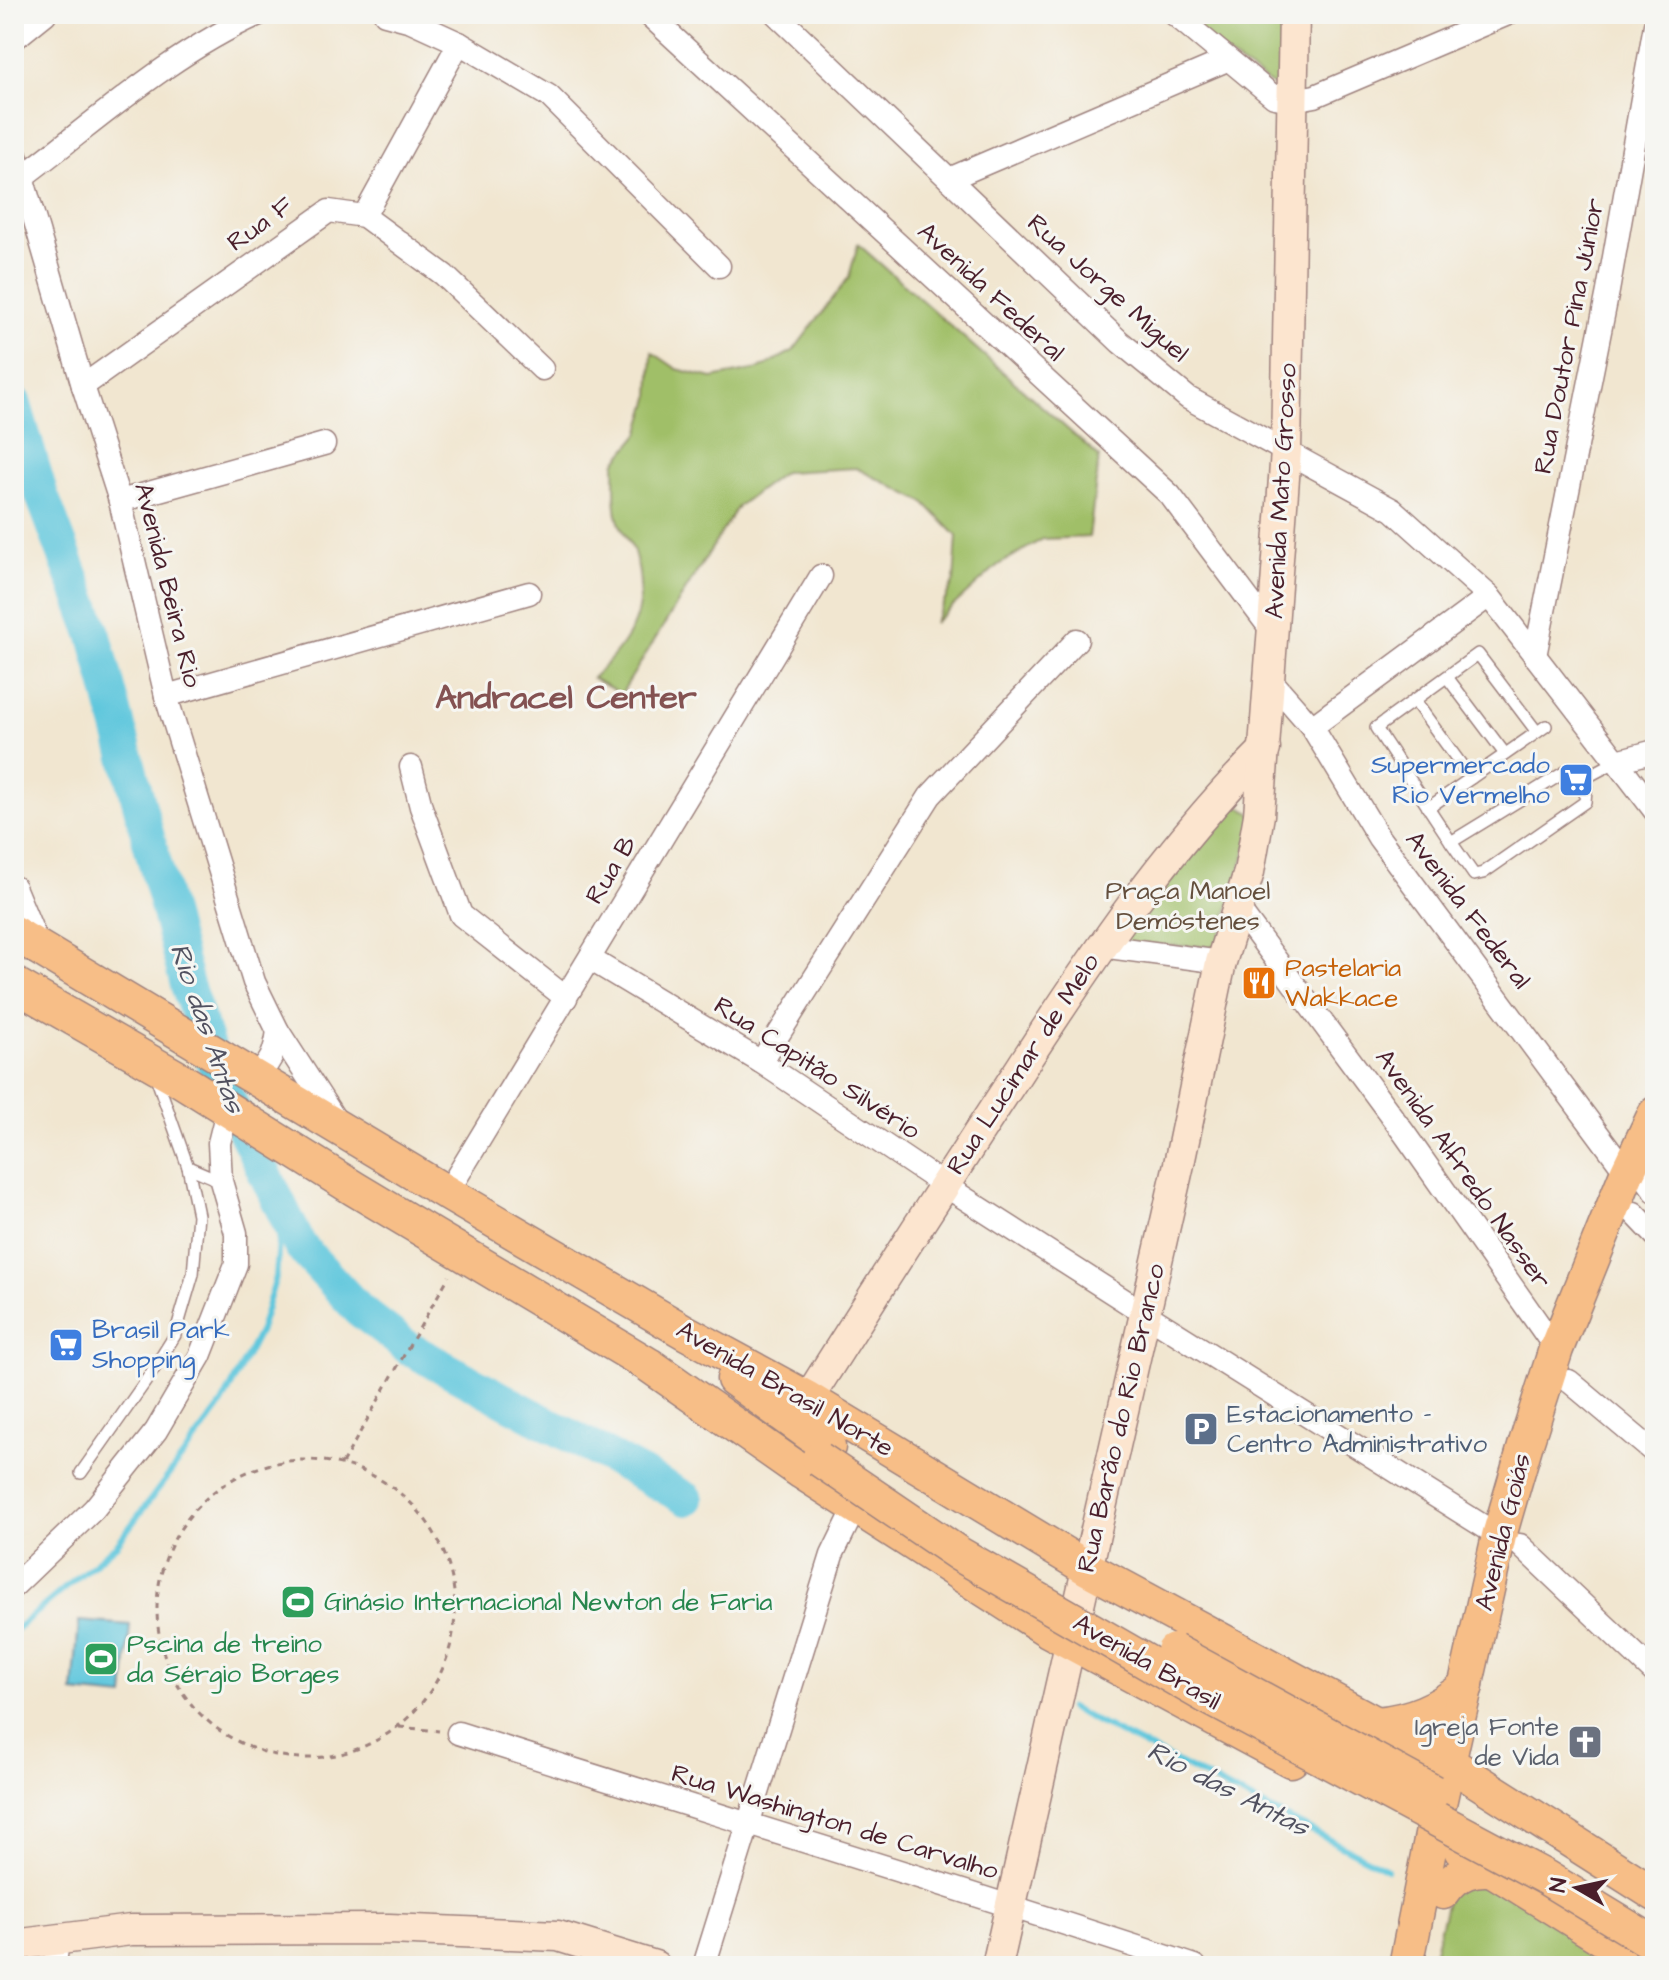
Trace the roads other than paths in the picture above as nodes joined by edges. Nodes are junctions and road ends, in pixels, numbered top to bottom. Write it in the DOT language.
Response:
graph roads {
  1 [pos="45,14"];
  2 [pos="259,14"];
  3 [pos="385,14"];
  4 [pos="648,14"];
  5 [pos="776,14"];
  6 [pos="1174,14"];
  7 [pos="1294,14"];
  8 [pos="1508,14"];
  9 [pos="1655,25"];
  10 [pos="14,39"];
  11 [pos="459,43"];
  12 [pos="1227,60"];
  13 [pos="1293,100"];
  14 [pos="14,149"];
  15 [pos="22,177"];
  16 [pos="949,179"];
  17 [pos="364,216"];
  18 [pos="719,266"];
  19 [pos="542,369"];
  20 [pos="83,386"];
  21 [pos="324,444"];
  22 [pos="1286,451"];
  23 [pos="120,501"];
  24 [pos="821,576"];
  25 [pos="529,593"];
  26 [pos="1489,596"];
  27 [pos="1273,632"];
  28 [pos="1077,640"];
  29 [pos="1535,656"];
  30 [pos="1447,677"];
  31 [pos="1269,678"];
  32 [pos="166,696"];
  33 [pos="1414,700"];
  34 [pos="1312,727"];
  35 [pos="1265,749"];
  36 [pos="1655,751"];
  37 [pos="1505,754"];
  38 [pos="1617,761"];
  39 [pos="411,767"];
  40 [pos="1587,777"];
  41 [pos="1471,778"];
  42 [pos="1428,808"];
  43 [pos="1655,811"];
  44 [pos="1451,842"];
  45 [pos="14,887"];
  46 [pos="1237,907"];
  47 [pos="27,940"];
  48 [pos="1101,946"];
  49 [pos="590,959"];
  50 [pos="1221,962"];
  51 [pos="14,984"];
  52 [pos="566,998"];
  53 [pos="278,1031"];
  54 [pos="761,1062"];
  55 [pos="163,1070"];
  56 [pos="246,1074"];
  57 [pos="227,1111"];
  58 [pos="1655,1114"];
  59 [pos="341,1128"];
  60 [pos="188,1167"];
  61 [pos="221,1181"];
  62 [pos="944,1185"];
  63 [pos="1645,1192"];
  64 [pos="447,1193"];
  65 [pos="1144,1313"];
  66 [pos="685,1332"];
  67 [pos="1556,1349"];
  68 [pos="649,1365"];
  69 [pos="1569,1381"];
  70 [pos="808,1399"];
  71 [pos="824,1453"];
  72 [pos="1655,1453"];
  73 [pos="81,1473"];
  74 [pos="856,1506"];
  75 [pos="1510,1540"];
  76 [pos="1087,1568"];
  77 [pos="14,1586"];
  78 [pos="1071,1644"];
  79 [pos="1655,1673"];
  80 [pos="1466,1686"];
  81 [pos="1376,1724"];
  82 [pos="458,1733"];
  83 [pos="1459,1768"];
  84 [pos="747,1825"];
  85 [pos="1442,1840"];
  86 [pos="1497,1870"];
  87 [pos="1443,1892"];
  88 [pos="1655,1894"];
  89 [pos="1010,1905"];
  90 [pos="1655,1921"];
  91 [pos="1655,1944"];
  92 [pos="14,1945"];
  93 [pos="57,1952"];
  94 [pos="655,1966"];
  95 [pos="704,1966"];
  96 [pos="997,1966"];
  97 [pos="1195,1966"];
  98 [pos="1406,1966"];
  99 [pos="1425,1966"];
  100 [pos="1647,1966"];
  1 -- 10 [label="street"];
  2 -- 15 [label="street"];
  3 -- 11 [label="street"];
  4 -- 27 [label="street, Avenida Federal"];
  5 -- 16 [label="street, Rua Jorge Miguel"];
  6 -- 12 [label="street"];
  7 -- 13 [label="main road, Avenida Mato Grosso"];
  8 -- 13 [label="street"];
  9 -- 29 [label="street, Rua Doutor Pina Júnior"];
  11 -- 17 [label="street"];
  11 -- 18 [label="street"];
  12 -- 13 [label="street"];
  12 -- 16 [label="street"];
  13 -- 22 [label="main road, Avenida Mato Grosso"];
  14 -- 15 [label="street, Avenida Beira Rio"];
  15 -- 20 [label="street, Avenida Beira Rio"];
  16 -- 22 [label="street, Rua Jorge Miguel"];
  17 -- 19 [label="street"];
  17 -- 20 [label="street, Rua F"];
  20 -- 23 [label="street, Avenida Beira Rio"];
  21 -- 23 [label="street"];
  22 -- 26 [label="street, Rua Jorge Miguel"];
  22 -- 27 [label="main road, Avenida Mato Grosso"];
  23 -- 32 [label="street, Avenida Beira Rio"];
  24 -- 49 [label="street, Rua B"];
  25 -- 32 [label="street"];
  26 -- 29 [label="street, Rua Jorge Miguel"];
  26 -- 34 [label="street"];
  27 -- 31 [label="main road, Avenida Mato Grosso"];
  28 -- 54 [label="street"];
  29 -- 38 [label="street, Rua Jorge Miguel"];
  30 -- 33 [label="lane"];
  30 -- 37 [label="lane"];
  30 -- 37 [label="lane"];
  31 -- 34 [label="street, Avenida Federal"];
  31 -- 35 [label="main road, Avenida Mato Grosso"];
  32 -- 53 [label="street, Avenida Beira Rio"];
  33 -- 41 [label="lane"];
  33 -- 42 [label="lane"];
  34 -- 63 [label="street, Avenida Federal"];
  35 -- 46 [label="main road, Avenida Mato Grosso"];
  35 -- 48 [label="main road, Rua Lucimar de Melo"];
  36 -- 38 [label="street"];
  37 -- 41 [label="lane"];
  38 -- 40 [label="lane"];
  38 -- 43 [label="street, Rua Jorge Miguel"];
  39 -- 52 [label="street"];
  40 -- 44 [label="lane"];
  40 -- 44 [label="lane"];
  41 -- 42 [label="lane"];
  42 -- 44 [label="lane"];
  45 -- 47 [label="street"];
  46 -- 50 [label="main road, Avenida Mato Grosso"];
  46 -- 67 [label="street, Avenida Alfredo Nasser"];
  47 -- 56 [label="main road, Avenida Brasil Norte"];
  48 -- 50 [label="street"];
  48 -- 62 [label="main road, Rua Lucimar de Melo"];
  49 -- 52 [label="street, Rua B"];
  49 -- 54 [label="street, Rua Capitão Silvério"];
  50 -- 65 [label="main road, Rua Barão do Rio Branco"];
  51 -- 55 [label="main road"];
  52 -- 64 [label="street, Rua B"];
  53 -- 56 [label="street"];
  53 -- 59 [label="street, Avenida Beira Rio"];
  54 -- 62 [label="street, Rua Capitão Silvério"];
  55 -- 57 [label="main road, Avenida Brasil Norte"];
  55 -- 60 [label="lane"];
  56 -- 59 [label="main road, Avenida Brasil Norte"];
  57 -- 61 [label="street"];
  57 -- 68 [label="main road, Avenida Brasil Norte"];
  58 -- 63 [label="main road, Avenida Goiás"];
  59 -- 64 [label="main road, Avenida Brasil Norte"];
  60 -- 61 [label="lane"];
  60 -- 73 [label="lane"];
  61 -- 77 [label="street"];
  62 -- 65 [label="street, Rua Capitão Silvério"];
  62 -- 70 [label="main road, Rua Lucimar de Melo"];
  63 -- 67 [label="main road, Avenida Goiás"];
  63 -- 69 [label="main road, Avenida Goiás"];
  64 -- 66 [label="main road, Avenida Brasil Norte"];
  65 -- 75 [label="street, Rua Capitão Silvério"];
  65 -- 76 [label="main road, Rua Barão do Rio Branco"];
  66 -- 70 [label="main road, Avenida Brasil Norte"];
  66 -- 71 [label="main road, Avenida Brasil"];
  67 -- 75 [label="main road, Avenida Goiás"];
  68 -- 71 [label="main road, Avenida Brasil"];
  68 -- 74 [label="main road, Avenida Brasil Norte"];
  69 -- 72 [label="street"];
  69 -- 75 [label="main road, Avenida Goiás"];
  70 -- 76 [label="main road, Avenida Brasil Norte"];
  71 -- 90 [label="main road, Avenida Brasil, bridge"];
  71 -- 91 [label="main road, Avenida Brasil, bridge"];
  74 -- 78 [label="main road, Avenida Brasil Norte"];
  74 -- 84 [label="street"];
  75 -- 79 [label="street, Rua Capitão Silvério"];
  75 -- 80 [label="main road, Avenida Goiás"];
  75 -- 83 [label="main road, Avenida Goiás"];
  76 -- 78 [label="main road, Rua Barão do Rio Branco"];
  76 -- 81 [label="main road, Avenida Brasil Norte"];
  78 -- 85 [label="main road, Avenida Brasil Norte"];
  78 -- 89 [label="main road, Rua Barão do Rio Branco"];
  80 -- 81 [label="main road"];
  80 -- 83 [label="main road, Avenida Goiás"];
  81 -- 83 [label="main road, Avenida Brasil Norte"];
  82 -- 84 [label="street, Rua Washington de Carvalho"];
  83 -- 85 [label="main road, Avenida Goiás"];
  83 -- 88 [label="main road, Avenida Brasil Norte"];
  84 -- 89 [label="street, Rua Washington de Carvalho"];
  84 -- 95 [label="street"];
  85 -- 86 [label="main road, Avenida Brasil Norte"];
  85 -- 87 [label="main road, Avenida Goiás"];
  85 -- 98 [label="main road, Avenida Goiás"];
  86 -- 87 [label="main road"];
  86 -- 100 [label="main road, Avenida Brasil Norte"];
  87 -- 99 [label="main road, Avenida Goiás"];
  89 -- 96 [label="main road, Rua Barão do Rio Branco"];
  89 -- 97 [label="street, Rua Washington de Carvalho"];
  92 -- 93 [label="main road"];
  93 -- 94 [label="main road"];
}
